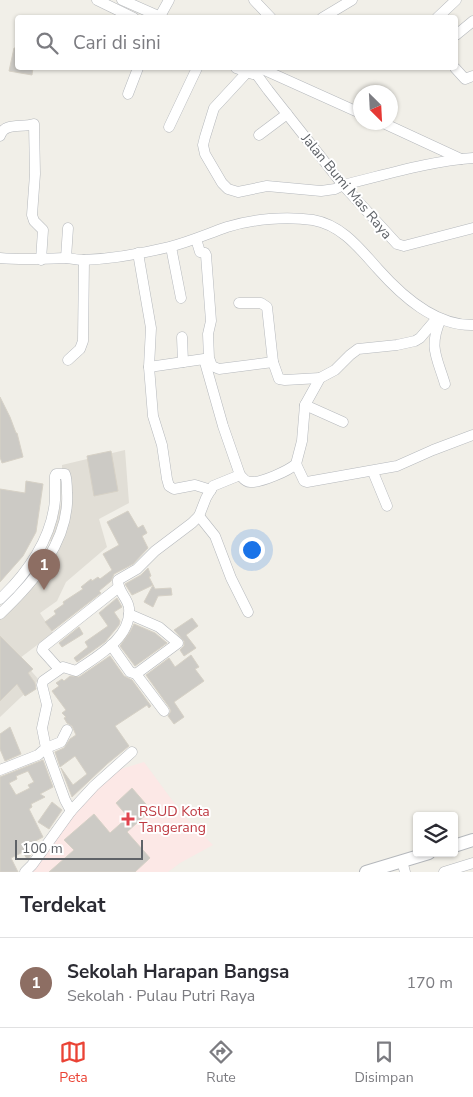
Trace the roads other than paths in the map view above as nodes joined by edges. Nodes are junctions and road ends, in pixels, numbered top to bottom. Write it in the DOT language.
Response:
graph roads {
  1 [pos="97,0"];
  2 [pos="122,0"];
  3 [pos="169,0"];
  4 [pos="254,0"];
  5 [pos="352,0"];
  6 [pos="456,0"];
  7 [pos="336,14"];
  8 [pos="128,15"];
  9 [pos="156,15"];
  10 [pos="162,15"];
  11 [pos="268,15"];
  12 [pos="440,15"];
  13 [pos="473,21"];
  14 [pos="458,33"];
  15 [pos="137,70"];
  16 [pos="196,70"];
  17 [pos="254,70"];
  18 [pos="457,70"];
  19 [pos="473,76"];
  20 [pos="128,94"];
  21 [pos="353,110"];
  22 [pos="287,114"];
  23 [pos="169,127"];
  24 [pos="398,130"];
  25 [pos="259,135"];
  26 [pos="0,136"];
  27 [pos="473,158"];
  28 [pos="460,159"];
  29 [pos="343,185"];
  30 [pos="68,228"];
  31 [pos="473,228"];
  32 [pos="196,238"];
  33 [pos="171,247"];
  34 [pos="138,253"];
  35 [pos="0,258"];
  36 [pos="66,258"];
  37 [pos="41,260"];
  38 [pos="84,260"];
  39 [pos="181,298"];
  40 [pos="239,303"];
  41 [pos="439,319"];
  42 [pos="473,325"];
  43 [pos="182,337"];
  44 [pos="207,359"];
  45 [pos="68,360"];
  46 [pos="183,362"];
  47 [pos="273,362"];
  48 [pos="149,367"];
  49 [pos="320,378"];
  50 [pos="445,384"];
  51 [pos="305,404"];
  52 [pos="344,422"];
  53 [pos="473,436"];
  54 [pos="296,464"];
  55 [pos="373,472"];
  56 [pos="240,475"];
  57 [pos="211,490"];
  58 [pos="387,506"];
  59 [pos="199,516"];
  60 [pos="44,544"];
  61 [pos="53,549"];
  62 [pos="119,587"];
  63 [pos="0,599"];
  64 [pos="248,612"];
  65 [pos="0,614"];
  66 [pos="129,614"];
  67 [pos="111,645"];
  68 [pos="59,669"];
  69 [pos="136,674"];
  70 [pos="164,711"];
  71 [pos="67,730"];
  72 [pos="46,748"];
  73 [pos="132,752"];
  74 [pos="0,770"];
  75 [pos="71,811"];
  76 [pos="473,840"];
  77 [pos="458,845"];
  78 [pos="420,857"];
  79 [pos="473,863"];
  80 [pos="398,867"];
  81 [pos="25,872"];
  82 [pos="366,872"];
  83 [pos="444,872"];
  1 -- 8 [label="street"];
  2 -- 9 [label="street"];
  3 -- 10 [label="street"];
  4 -- 11 [label="street"];
  5 -- 7 [label="street"];
  6 -- 12 [label="street"];
  13 -- 14 [label="street"];
  15 -- 20 [label="street"];
  16 -- 23 [label="street"];
  17 -- 21 [label="street"];
  17 -- 22 [label="street, Jalan Bumi Mas Raya"];
  17 -- 29 [label="street"];
  18 -- 19 [label="street"];
  22 -- 25 [label="street"];
  22 -- 29 [label="street, Jalan Bumi Mas Raya"];
  24 -- 28 [label="street"];
  26 -- 37 [label="street"];
  27 -- 28 [label="street"];
  28 -- 29 [label="street"];
  29 -- 31 [label="street, Jalan Bumi Mas Raya"];
  30 -- 36 [label="street"];
  32 -- 33 [label="street"];
  32 -- 41 [label="street"];
  32 -- 44 [label="street"];
  33 -- 34 [label="street"];
  33 -- 39 [label="street"];
  34 -- 38 [label="street"];
  34 -- 48 [label="street"];
  35 -- 37 [label="street"];
  36 -- 37 [label="street"];
  36 -- 38 [label="street"];
  38 -- 45 [label="street"];
  40 -- 47 [label="street"];
  41 -- 42 [label="street"];
  41 -- 49 [label="street"];
  41 -- 50 [label="street"];
  43 -- 46 [label="street"];
  44 -- 46 [label="street"];
  44 -- 47 [label="street"];
  44 -- 56 [label="street"];
  46 -- 48 [label="street"];
  47 -- 49 [label="street"];
  48 -- 57 [label="street"];
  49 -- 51 [label="street"];
  51 -- 52 [label="street"];
  51 -- 54 [label="street"];
  53 -- 55 [label="street"];
  54 -- 55 [label="street"];
  54 -- 56 [label="street"];
  55 -- 58 [label="street"];
  56 -- 57 [label="street"];
  57 -- 59 [label="street"];
  59 -- 62 [label="street"];
  59 -- 64 [label="street"];
  60 -- 61 [label="street"];
  60 -- 61 [label="street"];
  60 -- 63 [label="street"];
  61 -- 65 [label="street"];
  62 -- 66 [label="street"];
  62 -- 68 [label="street"];
  66 -- 67 [label="street"];
  66 -- 69 [label="street"];
  67 -- 68 [label="street"];
  67 -- 69 [label="street"];
  68 -- 72 [label="street"];
  69 -- 70 [label="street"];
  71 -- 72 [label="street"];
  72 -- 74 [label="street"];
  72 -- 75 [label="street"];
  73 -- 75 [label="street"];
  75 -- 81 [label="street"];
  76 -- 77 [label="street"];
  78 -- 80 [label="street"];
  79 -- 83 [label="street"];
  80 -- 82 [label="street"];
}
